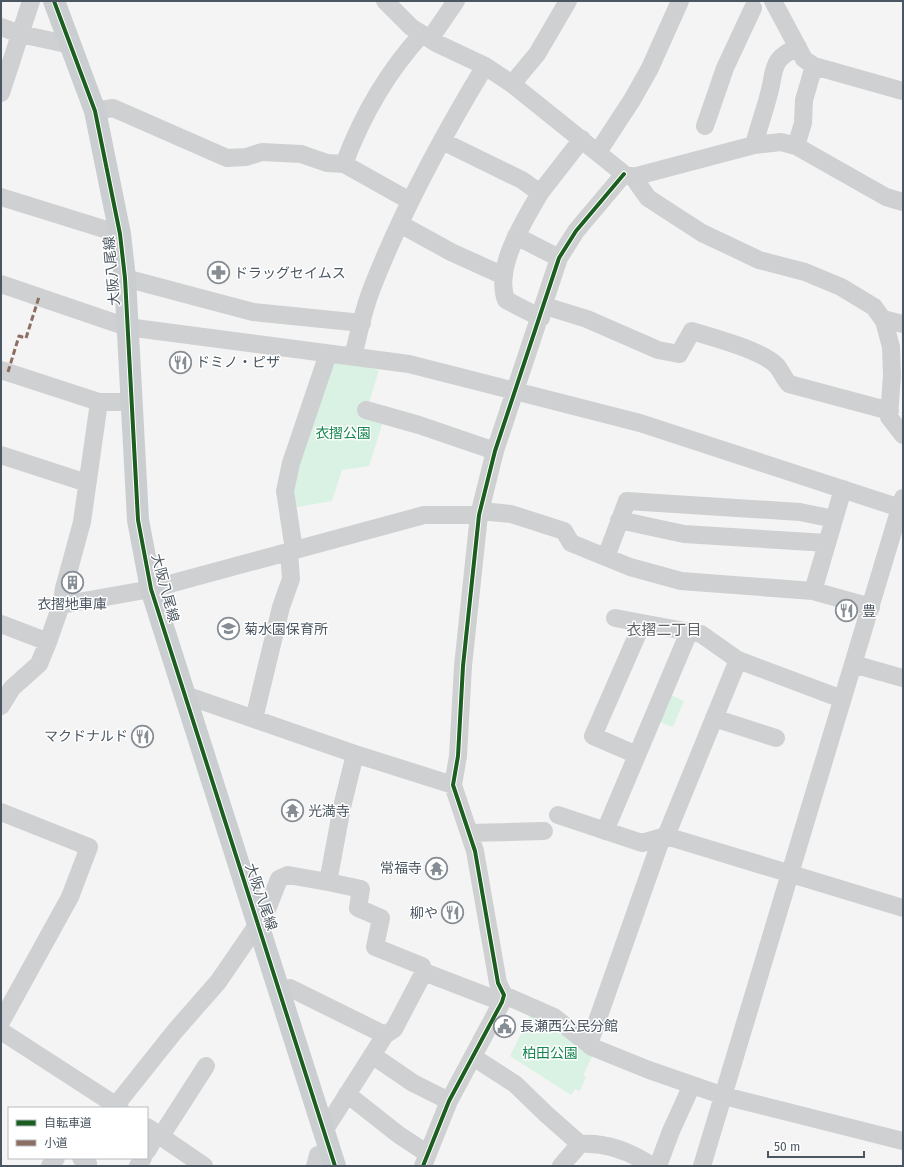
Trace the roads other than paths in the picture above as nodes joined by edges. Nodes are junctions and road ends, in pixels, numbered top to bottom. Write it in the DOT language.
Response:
graph roads {
  1 [pos="31,1"];
  2 [pos="54,1"];
  3 [pos="386,1"];
  4 [pos="456,1"];
  5 [pos="568,1"];
  6 [pos="680,1"];
  7 [pos="749,5"];
  8 [pos="775,6"];
  9 [pos="1,27"];
  10 [pos="20,34"];
  11 [pos="426,37"];
  12 [pos="70,45"];
  13 [pos="798,47"];
  14 [pos="485,66"];
  15 [pos="814,66"];
  16 [pos="512,84"];
  17 [pos="903,91"];
  18 [pos="1,93"];
  19 [pos="95,112"];
  20 [pos="705,126"];
  21 [pos="582,140"];
  22 [pos="442,141"];
  23 [pos="754,145"];
  24 [pos="796,146"];
  25 [pos="598,152"];
  26 [pos="344,164"];
  27 [pos="629,176"];
  28 [pos="540,193"];
  29 [pos="1,197"];
  30 [pos="410,200"];
  31 [pos="903,202"];
  32 [pos="400,224"];
  33 [pos="120,234"];
  34 [pos="516,236"];
  35 [pos="559,258"];
  36 [pos="504,276"];
  37 [pos="125,278"];
  38 [pos="1,284"];
  39 [pos="543,312"];
  40 [pos="883,319"];
  41 [pos="362,323"];
  42 [pos="903,324"];
  43 [pos="127,327"];
  44 [pos="328,354"];
  45 [pos="352,356"];
  46 [pos="1,370"];
  47 [pos="514,391"];
  48 [pos="99,402"];
  49 [pos="130,402"];
  50 [pos="366,410"];
  51 [pos="890,411"];
  52 [pos="903,435"];
  53 [pos="495,451"];
  54 [pos="1,455"];
  55 [pos="87,483"];
  56 [pos="843,489"];
  57 [pos="902,505"];
  58 [pos="479,513"];
  59 [pos="834,519"];
  60 [pos="619,520"];
  61 [pos="827,542"];
  62 [pos="292,551"];
  63 [pos="606,557"];
  64 [pos="151,589"];
  65 [pos="813,591"];
  66 [pos="61,605"];
  67 [pos="871,607"];
  68 [pos="615,618"];
  69 [pos="1,624"];
  70 [pos="642,624"];
  71 [pos="688,632"];
  72 [pos="48,642"];
  73 [pos="738,660"];
  74 [pos="853,664"];
  75 [pos="903,678"];
  76 [pos="185,695"];
  77 [pos="842,700"];
  78 [pos="1,706"];
  79 [pos="714,718"];
  80 [pos="254,719"];
  81 [pos="776,738"];
  82 [pos="355,754"];
  83 [pos="637,755"];
  84 [pos="453,784"];
  85 [pos="1,812"];
  86 [pos="558,815"];
  87 [pos="544,831"];
  88 [pos="605,831"];
  89 [pos="469,833"];
  90 [pos="664,836"];
  91 [pos="789,874"];
  92 [pos="328,882"];
  93 [pos="903,908"];
  94 [pos="259,923"];
  95 [pos="424,972"];
  96 [pos="280,990"];
  97 [pos="503,998"];
  98 [pos="1,1022"];
  99 [pos="1,1031"];
  100 [pos="385,1035"];
  101 [pos="589,1044"];
  102 [pos="372,1055"];
  103 [pos="473,1057"];
  104 [pos="206,1066"];
  105 [pos="692,1085"];
  106 [pos="347,1094"];
  107 [pos="724,1096"];
  108 [pos="449,1101"];
  109 [pos="95,1102"];
  110 [pos="118,1107"];
  111 [pos="155,1132"];
  112 [pos="903,1141"];
  113 [pos="580,1144"];
  114 [pos="148,1149"];
  115 [pos="326,1153"];
  116 [pos="82,1159"];
  117 [pos="426,1160"];
  118 [pos="200,1165"];
  119 [pos="86,1166"];
  120 [pos="561,1166"];
  121 [pos="652,1166"];
  122 [pos="658,1166"];
  123 [pos="702,1166"];
  1 -- 10 [label="street"];
  2 -- 12 [label="main road, 大阪八尾線"];
  3 -- 11 [label="street"];
  4 -- 11 [label="street"];
  5 -- 16 [label="street"];
  6 -- 25 [label="street"];
  7 -- 8 [label="street"];
  7 -- 20 [label="street"];
  8 -- 13 [label="street"];
  9 -- 10 [label="street"];
  10 -- 12 [label="street"];
  10 -- 18 [label="street"];
  11 -- 14 [label="street"];
  11 -- 26 [label="street"];
  12 -- 19 [label="main road, 大阪八尾線"];
  13 -- 15 [label="street"];
  13 -- 23 [label="street"];
  14 -- 16 [label="street"];
  14 -- 22 [label="street"];
  15 -- 17 [label="street"];
  15 -- 24 [label="street"];
  16 -- 21 [label="street"];
  19 -- 26 [label="street"];
  19 -- 33 [label="main road, 大阪八尾線"];
  21 -- 25 [label="street"];
  21 -- 28 [label="street"];
  22 -- 28 [label="street"];
  22 -- 30 [label="street"];
  23 -- 24 [label="street"];
  23 -- 27 [label="street"];
  24 -- 31 [label="street"];
  25 -- 27 [label="street"];
  26 -- 30 [label="street"];
  27 -- 35 [label="street"];
  27 -- 40 [label="street"];
  28 -- 34 [label="street"];
  29 -- 33 [label="street"];
  30 -- 32 [label="street"];
  32 -- 36 [label="street"];
  32 -- 41 [label="street"];
  33 -- 37 [label="main road, 大阪八尾線"];
  34 -- 35 [label="street"];
  34 -- 36 [label="street"];
  35 -- 39 [label="street"];
  36 -- 39 [label="street"];
  37 -- 41 [label="street"];
  37 -- 43 [label="main road, 大阪八尾線"];
  38 -- 43 [label="street"];
  39 -- 47 [label="street"];
  39 -- 51 [label="street"];
  40 -- 42 [label="street"];
  40 -- 51 [label="street"];
  41 -- 45 [label="street"];
  43 -- 44 [label="street"];
  43 -- 49 [label="main road, 大阪八尾線"];
  44 -- 45 [label="street"];
  44 -- 62 [label="street"];
  45 -- 47 [label="street"];
  46 -- 48 [label="street"];
  47 -- 53 [label="street"];
  47 -- 56 [label="street"];
  48 -- 49 [label="street"];
  48 -- 55 [label="street"];
  49 -- 64 [label="main road, 大阪八尾線"];
  50 -- 53 [label="street"];
  51 -- 52 [label="street"];
  53 -- 58 [label="street"];
  54 -- 55 [label="street"];
  55 -- 66 [label="street"];
  56 -- 57 [label="street"];
  56 -- 59 [label="street"];
  57 -- 67 [label="street"];
  58 -- 62 [label="street"];
  58 -- 63 [label="street"];
  58 -- 84 [label="street"];
  59 -- 60 [label="street"];
  59 -- 61 [label="street"];
  60 -- 61 [label="street"];
  60 -- 63 [label="street"];
  61 -- 65 [label="street"];
  62 -- 64 [label="street"];
  62 -- 80 [label="street"];
  63 -- 65 [label="street"];
  64 -- 66 [label="street"];
  64 -- 76 [label="main road, 大阪八尾線"];
  65 -- 67 [label="street"];
  66 -- 72 [label="street"];
  67 -- 74 [label="street"];
  68 -- 70 [label="street"];
  69 -- 72 [label="street"];
  70 -- 71 [label="street"];
  70 -- 83 [label="street"];
  71 -- 73 [label="street"];
  71 -- 83 [label="street"];
  72 -- 78 [label="street"];
  73 -- 77 [label="street"];
  73 -- 79 [label="street"];
  74 -- 75 [label="street"];
  74 -- 77 [label="street"];
  76 -- 80 [label="street"];
  76 -- 94 [label="main road, 大阪八尾線"];
  77 -- 91 [label="street"];
  79 -- 81 [label="street"];
  79 -- 90 [label="street"];
  80 -- 82 [label="street"];
  82 -- 84 [label="street"];
  82 -- 92 [label="street"];
  83 -- 88 [label="street"];
  84 -- 89 [label="street"];
  85 -- 98 [label="street"];
  86 -- 88 [label="street"];
  87 -- 89 [label="street"];
  88 -- 90 [label="street"];
  89 -- 97 [label="street"];
  90 -- 91 [label="street"];
  90 -- 101 [label="street"];
  91 -- 93 [label="street"];
  91 -- 107 [label="street"];
  92 -- 94 [label="street"];
  92 -- 95 [label="street"];
  94 -- 96 [label="main road, 大阪八尾線"];
  94 -- 110 [label="street"];
  95 -- 97 [label="street"];
  95 -- 100 [label="street"];
  96 -- 100 [label="street"];
  96 -- 115 [label="main road, 大阪八尾線"];
  97 -- 101 [label="street"];
  97 -- 103 [label="street"];
  99 -- 109 [label="street"];
  100 -- 102 [label="street"];
  101 -- 105 [label="street"];
  102 -- 106 [label="street"];
  102 -- 108 [label="street"];
  103 -- 108 [label="street"];
  103 -- 113 [label="street"];
  104 -- 111 [label="street"];
  105 -- 107 [label="street"];
  105 -- 122 [label="street"];
  106 -- 115 [label="street"];
  106 -- 117 [label="street"];
  107 -- 112 [label="street"];
  107 -- 123 [label="street"];
  108 -- 117 [label="street"];
  109 -- 110 [label="street"];
  111 -- 114 [label="street"];
  111 -- 118 [label="street"];
  113 -- 120 [label="street"];
  113 -- 121 [label="street"];
  116 -- 119 [label="street"];
}
